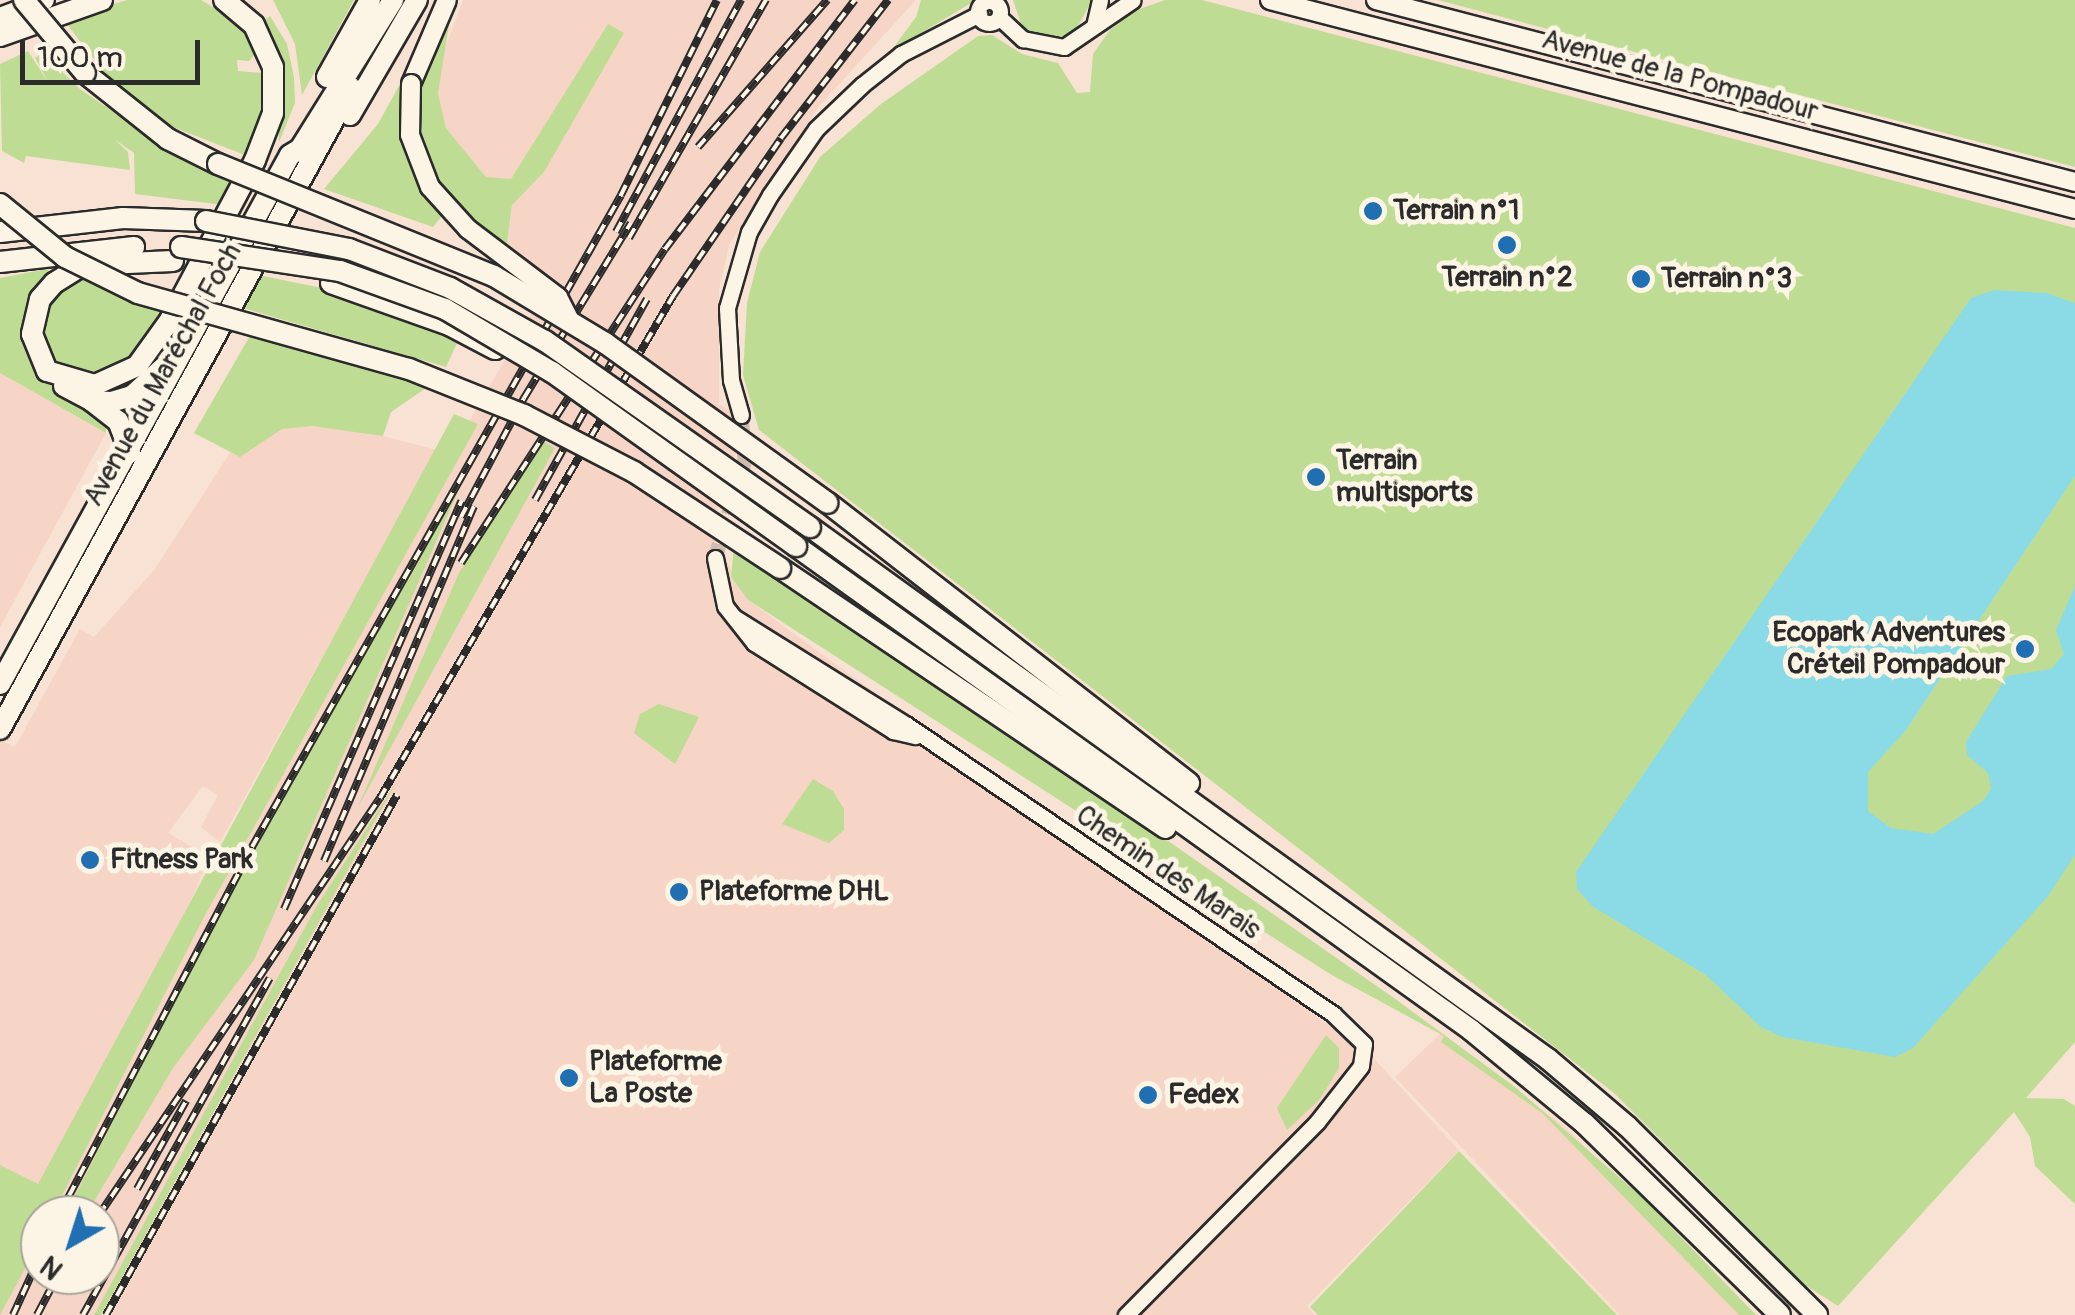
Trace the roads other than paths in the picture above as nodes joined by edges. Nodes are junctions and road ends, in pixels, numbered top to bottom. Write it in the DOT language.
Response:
graph roads {
  1 [pos="102,0"];
  2 [pos="370,0"];
  3 [pos="393,0"];
  4 [pos="417,0"];
  5 [pos="447,0"];
  6 [pos="992,0"];
  7 [pos="1100,0"];
  8 [pos="1134,0"];
  9 [pos="1270,0"];
  10 [pos="1376,0"];
  11 [pos="30,1"];
  12 [pos="231,5"];
  13 [pos="979,14"];
  14 [pos="0,17"];
  15 [pos="999,17"];
  16 [pos="1093,29"];
  17 [pos="0,36"];
  18 [pos="368,45"];
  19 [pos="290,154"];
  20 [pos="310,171"];
  21 [pos="2075,182"];
  22 [pos="0,208"];
  23 [pos="2075,209"];
  24 [pos="123,218"];
  25 [pos="0,232"];
  26 [pos="177,254"];
  27 [pos="0,262"];
  28 [pos="570,319"];
  29 [pos="187,338"];
  30 [pos="48,372"];
  31 [pos="552,372"];
  32 [pos="92,401"];
  33 [pos="741,414"];
  34 [pos="131,450"];
  35 [pos="124,502"];
  36 [pos="715,558"];
  37 [pos="0,684"];
  38 [pos="0,729"];
  39 [pos="1227,825"];
  40 [pos="1213,846"];
  41 [pos="1126,1315"];
  42 [pos="1780,1315"];
  43 [pos="1817,1315"];
  1 -- 17 [label="highway"];
  2 -- 19 [label="highway"];
  3 -- 18 [label="highway, Avenue du Maréchal Foch"];
  4 -- 20 [label="highway"];
  5 -- 28 [label="main road, bridge"];
  6 -- 13 [label="street"];
  6 -- 15 [label="street"];
  7 -- 16 [label="street"];
  8 -- 16 [label="street"];
  9 -- 23 [label="main road, Avenue de la Pompadour"];
  10 -- 21 [label="main road, Avenue de la Pompadour"];
  11 -- 14 [label="main road"];
  11 -- 28 [label="highway, bridge"];
  12 -- 30 [label="highway"];
  13 -- 15 [label="street"];
  13 -- 33 [label="street"];
  15 -- 16 [label="street"];
  18 -- 19 [label="highway, Avenue du Maréchal Foch"];
  18 -- 20 [label="highway, Avenue du Maréchal Foch"];
  19 -- 29 [label="highway, Avenue du Maréchal Foch"];
  20 -- 35 [label="highway, Avenue du Maréchal Foch"];
  22 -- 24 [label="highway"];
  22 -- 40 [label="highway, bridge"];
  24 -- 25 [label="highway"];
  24 -- 39 [label="highway, bridge"];
  26 -- 27 [label="highway"];
  26 -- 30 [label="highway"];
  26 -- 31 [label="highway, bridge"];
  26 -- 31 [label="highway, bridge"];
  28 -- 39 [label="highway, bridge"];
  29 -- 32 [label="highway"];
  29 -- 34 [label="highway, Avenue du Maréchal Foch"];
  30 -- 32 [label="highway"];
  31 -- 40 [label="highway, bridge"];
  32 -- 34 [label="highway"];
  34 -- 35 [label="highway"];
  34 -- 37 [label="highway, Avenue du Maréchal Foch"];
  35 -- 38 [label="highway, Avenue du Maréchal Foch"];
  36 -- 41 [label="street, Chemin des Marais"];
  39 -- 43 [label="highway"];
  40 -- 42 [label="highway"];
}
